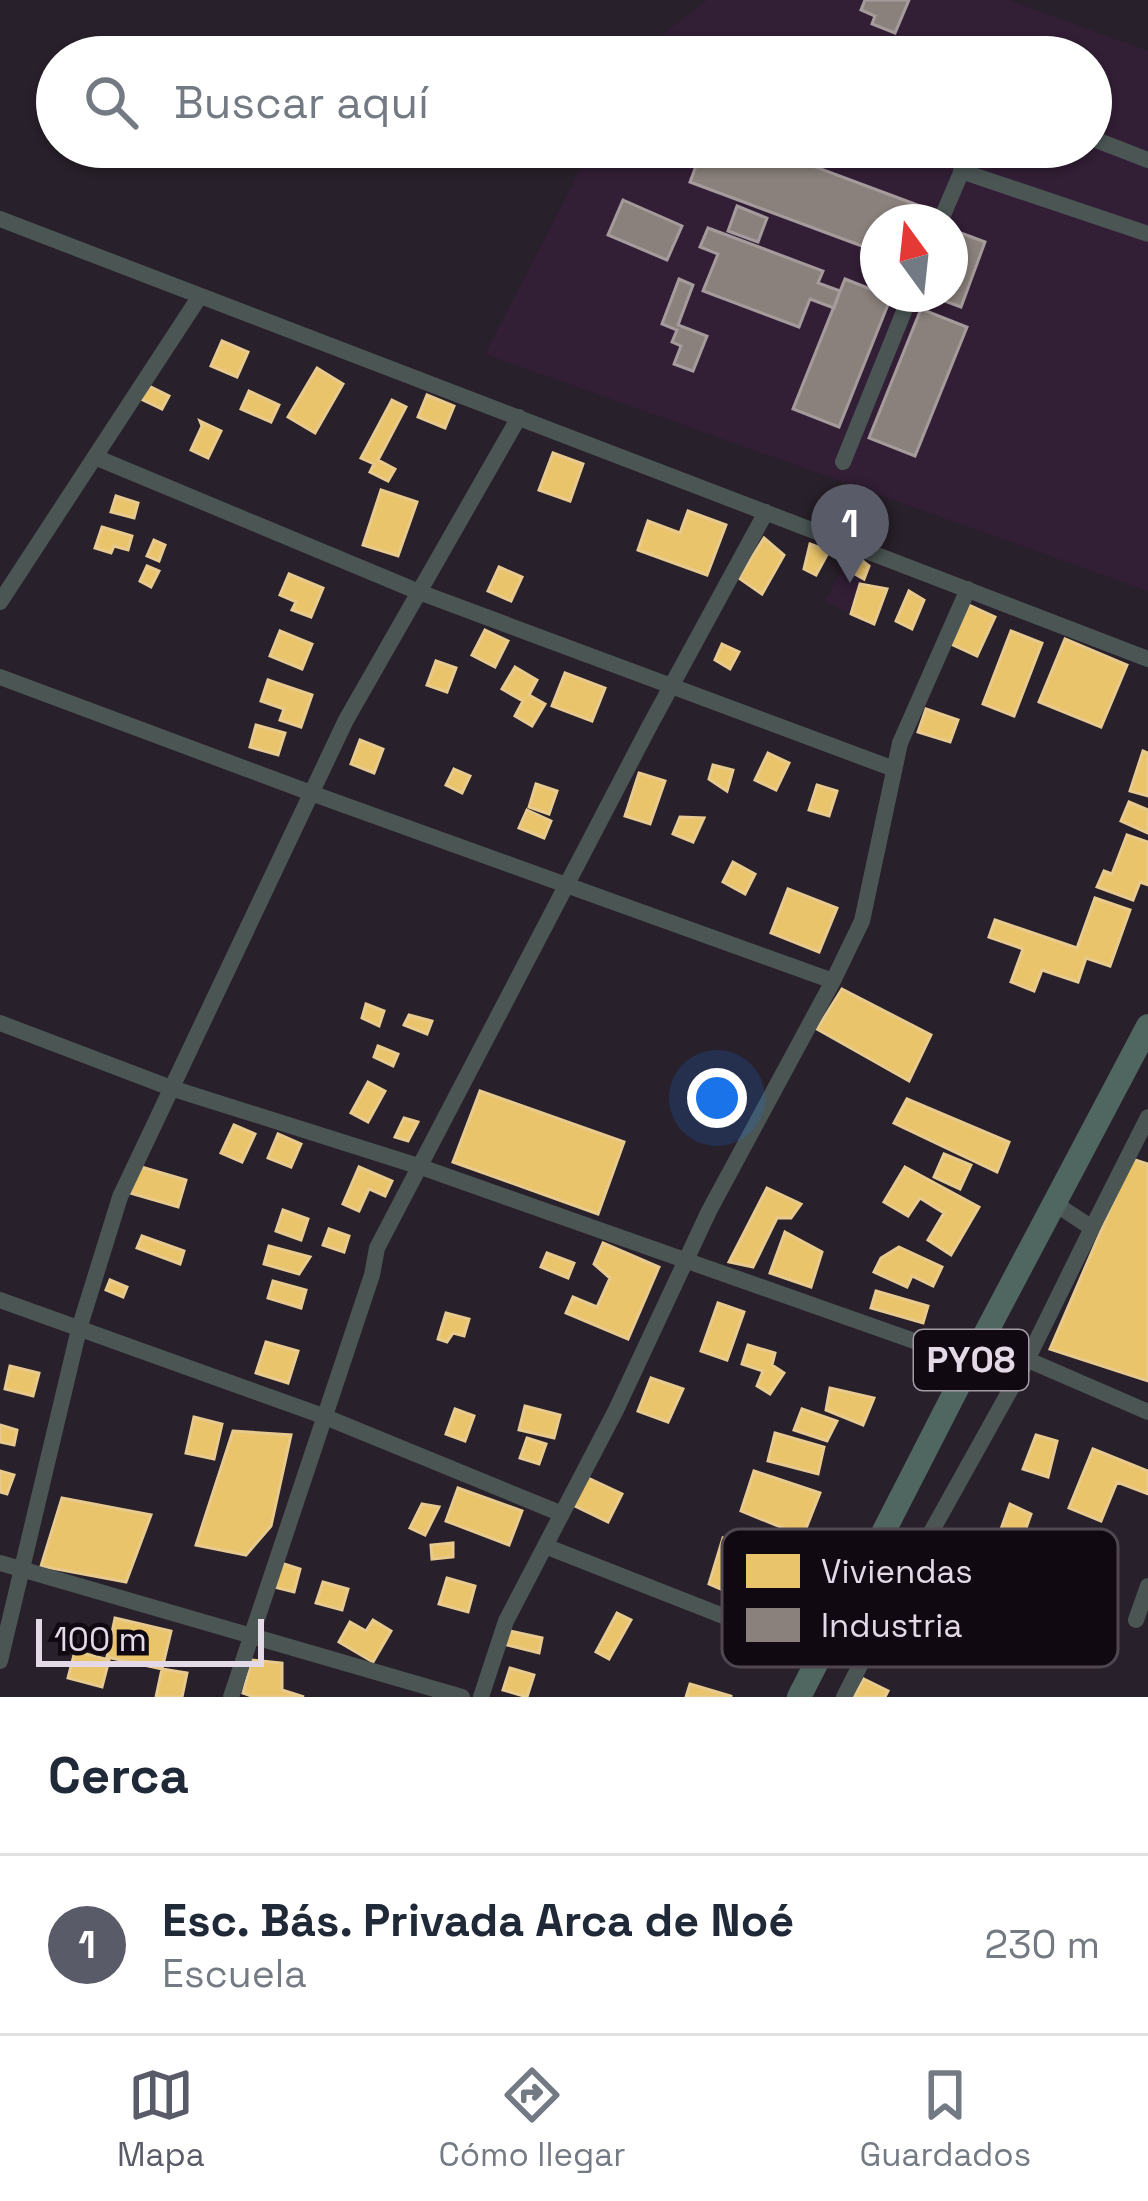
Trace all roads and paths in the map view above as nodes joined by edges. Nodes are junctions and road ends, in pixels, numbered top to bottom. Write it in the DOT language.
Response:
graph roads {
  1 [pos="1112,146"];
  2 [pos="1148,160"];
  3 [pos="962,168"];
  4 [pos="961,171"];
  5 [pos="947,204"];
  6 [pos="0,219"];
  7 [pos="1148,234"];
  8 [pos="200,296"];
  9 [pos="904,312"];
  10 [pos="519,417"];
  11 [pos="95,457"];
  12 [pos="843,462"];
  13 [pos="766,512"];
  14 [pos="968,589"];
  15 [pos="419,592"];
  16 [pos="0,602"];
  17 [pos="1148,658"];
  18 [pos="0,676"];
  19 [pos="671,688"];
  20 [pos="894,769"];
  21 [pos="311,793"];
  22 [pos="568,885"];
  23 [pos="833,980"];
  24 [pos="0,1023"];
  25 [pos="1148,1025"];
  26 [pos="171,1088"];
  27 [pos="1148,1117"];
  28 [pos="421,1167"];
  29 [pos="1054,1203"];
  30 [pos="1092,1228"];
  31 [pos="685,1261"];
  32 [pos="0,1300"];
  33 [pos="79,1329"];
  34 [pos="976,1351"];
  35 [pos="1028,1358"];
  36 [pos="1148,1412"];
  37 [pos="323,1416"];
  38 [pos="562,1514"];
  39 [pos="884,1529"];
  40 [pos="933,1529"];
  41 [pos="544,1546"];
  42 [pos="0,1563"];
  43 [pos="23,1570"];
  44 [pos="1148,1586"];
  45 [pos="722,1616"];
  46 [pos="1136,1620"];
  47 [pos="251,1635"];
  48 [pos="0,1661"];
  49 [pos="814,1667"];
  50 [pos="859,1667"];
  51 [pos="231,1697"];
  52 [pos="463,1697"];
  53 [pos="481,1697"];
  54 [pos="799,1697"];
  55 [pos="844,1697"];
  1 -- 2 [label="street"];
  3 -- 4 [label="street"];
  4 -- 5 [label="street"];
  4 -- 7 [label="street"];
  6 -- 8 [label="street"];
  8 -- 10 [label="street"];
  8 -- 11 [label="street"];
  9 -- 12 [label="street"];
  10 -- 13 [label="street"];
  10 -- 15 [label="street"];
  11 -- 15 [label="street"];
  11 -- 16 [label="street"];
  13 -- 14 [label="street"];
  13 -- 19 [label="street"];
  14 -- 17 [label="street"];
  14 -- 20 [label="street"];
  15 -- 19 [label="street"];
  15 -- 21 [label="street"];
  18 -- 21 [label="street"];
  19 -- 20 [label="street"];
  19 -- 22 [label="street"];
  20 -- 23 [label="street"];
  21 -- 22 [label="street"];
  21 -- 26 [label="street"];
  22 -- 23 [label="street"];
  22 -- 28 [label="street"];
  23 -- 31 [label="street"];
  24 -- 26 [label="street"];
  25 -- 29 [label="highway, PY08"];
  26 -- 28 [label="street"];
  26 -- 33 [label="street"];
  27 -- 30 [label="street"];
  28 -- 31 [label="street"];
  28 -- 37 [label="street"];
  29 -- 30 [label="street"];
  29 -- 34 [label="highway, PY08"];
  30 -- 35 [label="street"];
  31 -- 34 [label="street"];
  31 -- 38 [label="street"];
  32 -- 33 [label="street"];
  33 -- 37 [label="street"];
  33 -- 43 [label="street"];
  34 -- 35 [label="street"];
  34 -- 39 [label="highway, PY08"];
  35 -- 36 [label="street"];
  35 -- 40 [label="street"];
  37 -- 38 [label="street"];
  37 -- 47 [label="street"];
  38 -- 41 [label="street"];
  41 -- 45 [label="street"];
  41 -- 53 [label="street"];
  42 -- 43 [label="street"];
  43 -- 47 [label="street"];
  43 -- 48 [label="street"];
  44 -- 46 [label="street"];
  47 -- 51 [label="street"];
  47 -- 52 [label="street"];
  49 -- 54 [label="highway, PY08"];
  50 -- 55 [label="street"];
}
